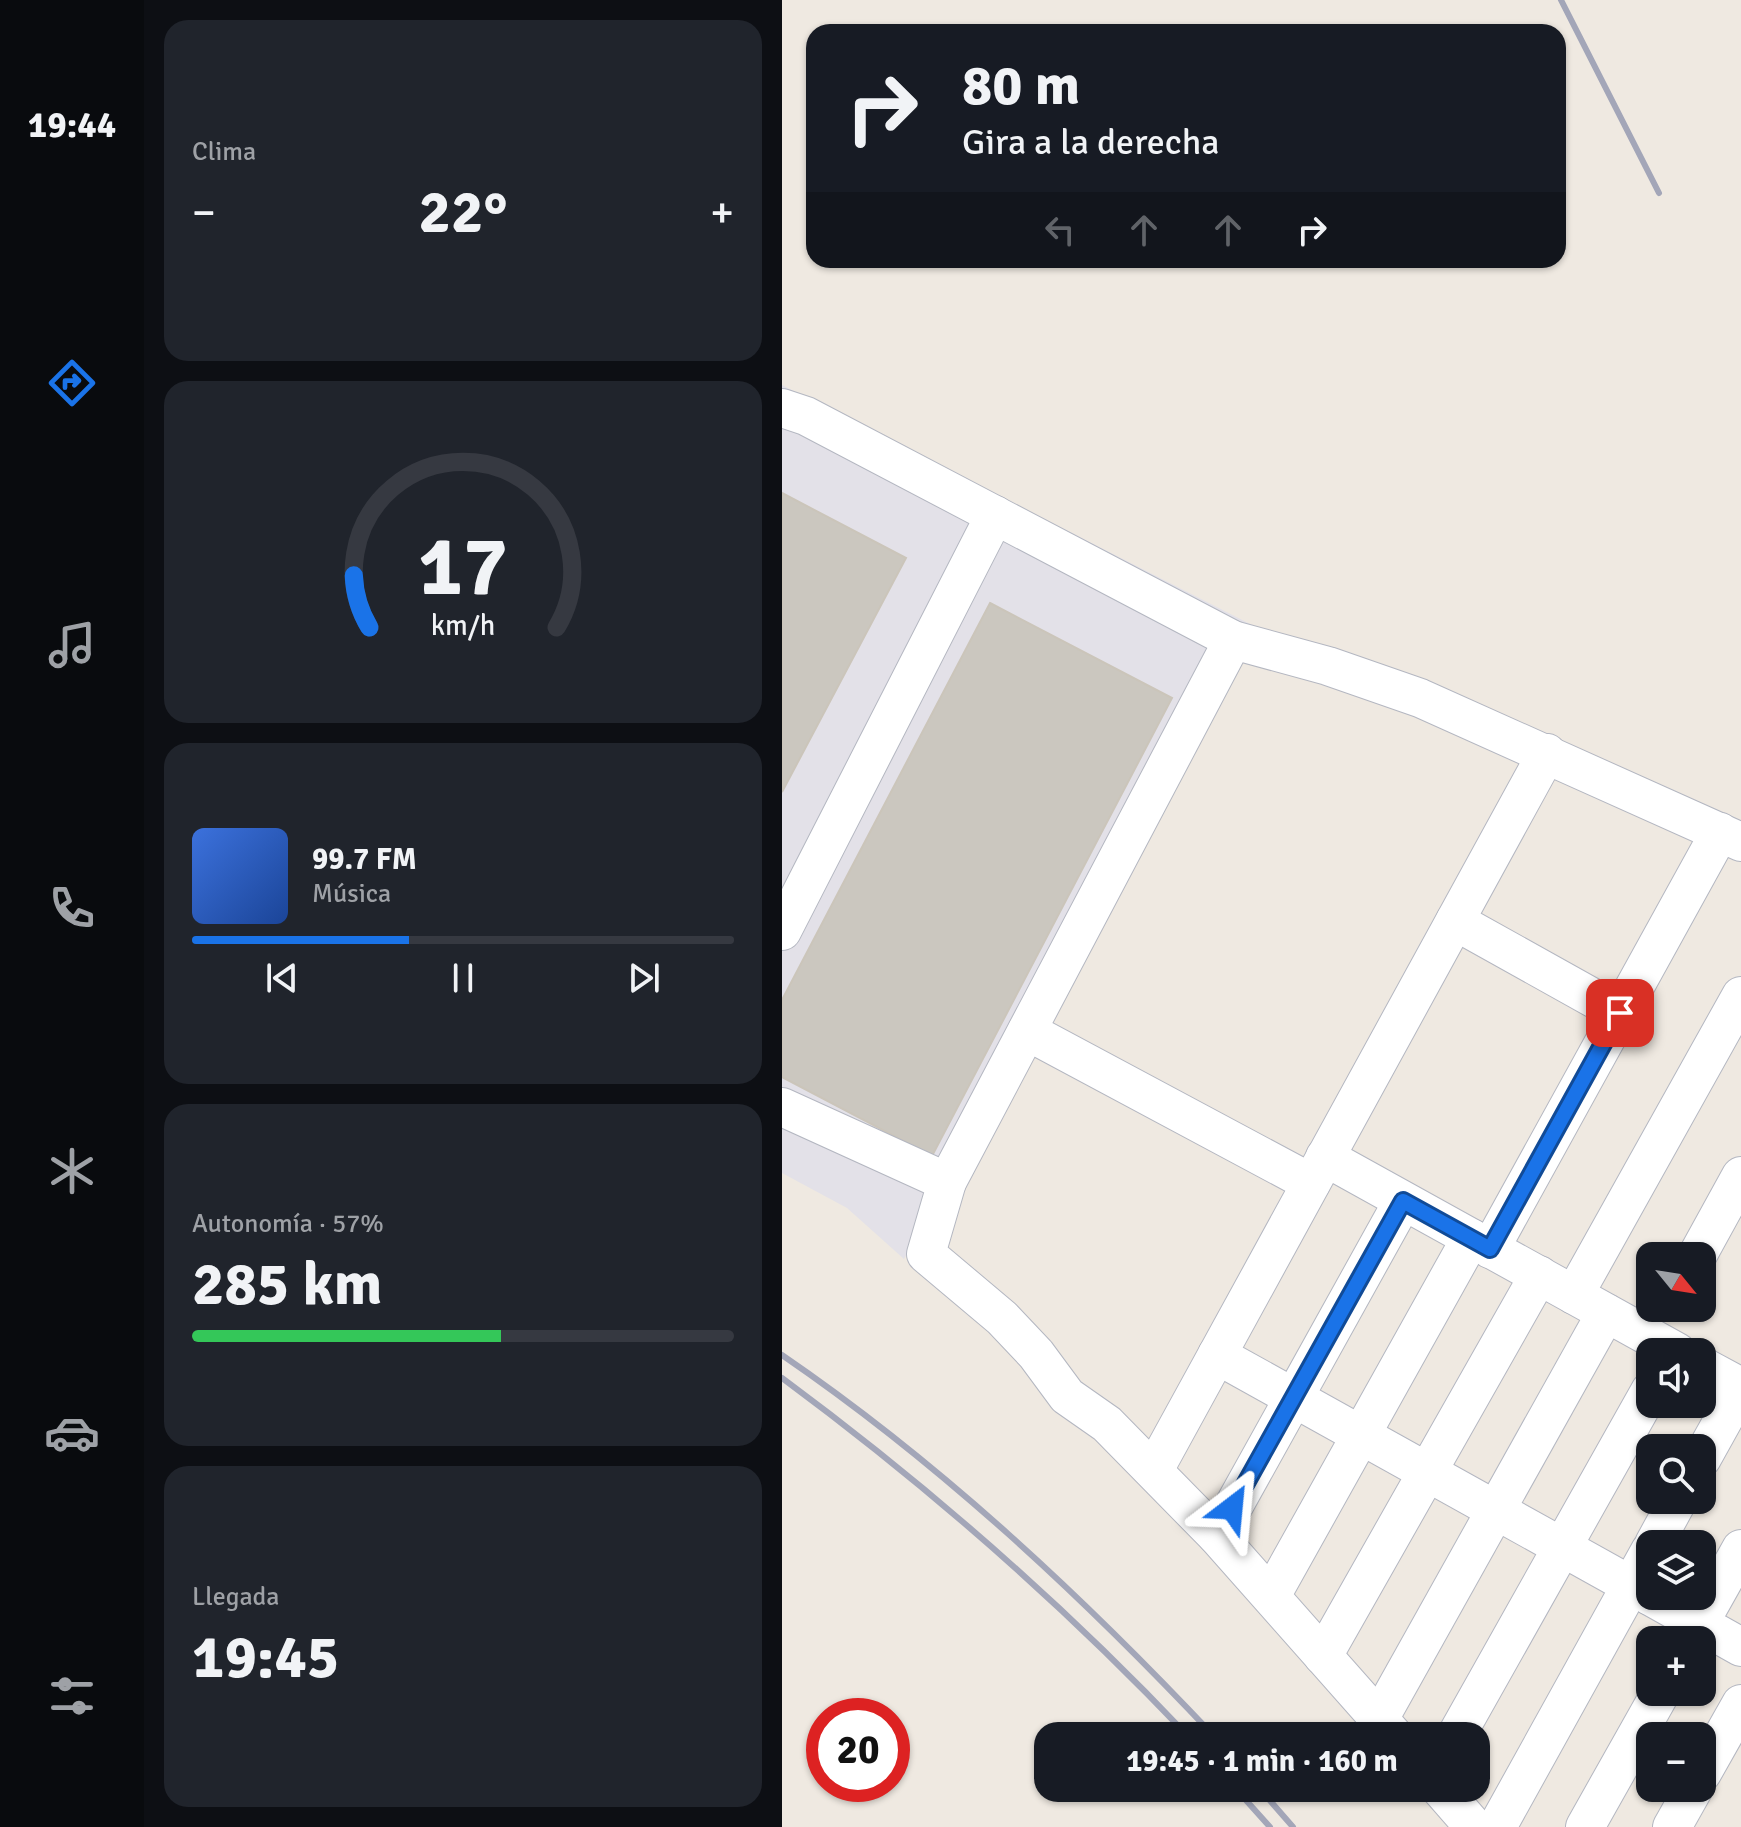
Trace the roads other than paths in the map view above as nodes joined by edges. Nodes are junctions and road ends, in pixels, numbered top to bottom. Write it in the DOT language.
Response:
graph roads {
  1 [pos="782,408"];
  2 [pos="995,515"];
  3 [pos="1233,640"];
  4 [pos="1547,753"];
  5 [pos="1731,837"];
  6 [pos="1455,921"];
  7 [pos="782,931"];
  8 [pos="1741,996"];
  9 [pos="1620,1013"];
  10 [pos="1027,1031"];
  11 [pos="782,1107"];
  12 [pos="1318,1170"];
  13 [pos="1741,1176"];
  14 [pos="947,1182"];
  15 [pos="1403,1201"];
  16 [pos="1705,1242"];
  17 [pos="1480,1244"];
  18 [pos="1539,1275"];
  19 [pos="1590,1304"];
  20 [pos="1660,1338"];
  21 [pos="1217,1355"];
  22 [pos="1292,1398"];
  23 [pos="1636,1416"];
  24 [pos="1361,1436"];
  25 [pos="1154,1470"];
  26 [pos="1428,1473"];
  27 [pos="1495,1510"];
  28 [pos="1217,1536"];
  29 [pos="1561,1547"];
  30 [pos="1741,1549"];
  31 [pos="1636,1588"];
  32 [pos="1271,1596"];
  33 [pos="1636,1605"];
  34 [pos="1667,1610"];
  35 [pos="1687,1626"];
  36 [pos="1698,1626"];
  37 [pos="1716,1639"];
  38 [pos="1741,1647"];
  39 [pos="1323,1656"];
  40 [pos="1741,1704"];
  41 [pos="1653,1706"];
  42 [pos="1382,1722"];
  43 [pos="1389,1722"];
  44 [pos="1464,1722"];
  45 [pos="1716,1748"];
  46 [pos="1452,1802"];
  47 [pos="1686,1802"];
  48 [pos="1474,1827"];
  49 [pos="1497,1827"];
  50 [pos="1585,1827"];
  51 [pos="1672,1827"];
  1 -- 2 [label="lane"];
  2 -- 3 [label="lane"];
  2 -- 7 [label="lane"];
  3 -- 4 [label="lane"];
  3 -- 10 [label="lane"];
  4 -- 5 [label="lane"];
  4 -- 6 [label="lane"];
  5 -- 9 [label="lane"];
  6 -- 9 [label="lane"];
  6 -- 12 [label="lane"];
  8 -- 19 [label="lane"];
  9 -- 17 [label="lane"];
  10 -- 12 [label="lane"];
  10 -- 14 [label="lane"];
  11 -- 14 [label="lane"];
  12 -- 15 [label="lane"];
  12 -- 21 [label="lane"];
  13 -- 16 [label="lane"];
  14 -- 25 [label="lane"];
  15 -- 17 [label="lane"];
  15 -- 22 [label="lane"];
  17 -- 18 [label="lane"];
  17 -- 24 [label="lane"];
  18 -- 19 [label="lane"];
  18 -- 26 [label="lane"];
  19 -- 20 [label="lane"];
  19 -- 27 [label="lane"];
  21 -- 22 [label="lane"];
  21 -- 25 [label="lane"];
  22 -- 24 [label="lane"];
  22 -- 28 [label="lane"];
  23 -- 29 [label="lane"];
  24 -- 26 [label="lane"];
  24 -- 32 [label="lane"];
  25 -- 28 [label="lane"];
  26 -- 27 [label="lane"];
  26 -- 39 [label="lane"];
  27 -- 29 [label="lane"];
  27 -- 43 [label="lane"];
  28 -- 32 [label="lane"];
  29 -- 31 [label="lane"];
  29 -- 44 [label="lane"];
  30 -- 36 [label="lane"];
  32 -- 39 [label="lane"];
  33 -- 49 [label="lane"];
  34 -- 35 [label="lane"];
  37 -- 38 [label="lane"];
  39 -- 42 [label="lane"];
  40 -- 45 [label="lane"];
  41 -- 50 [label="lane"];
  46 -- 48 [label="lane"];
  47 -- 51 [label="lane"];
}
